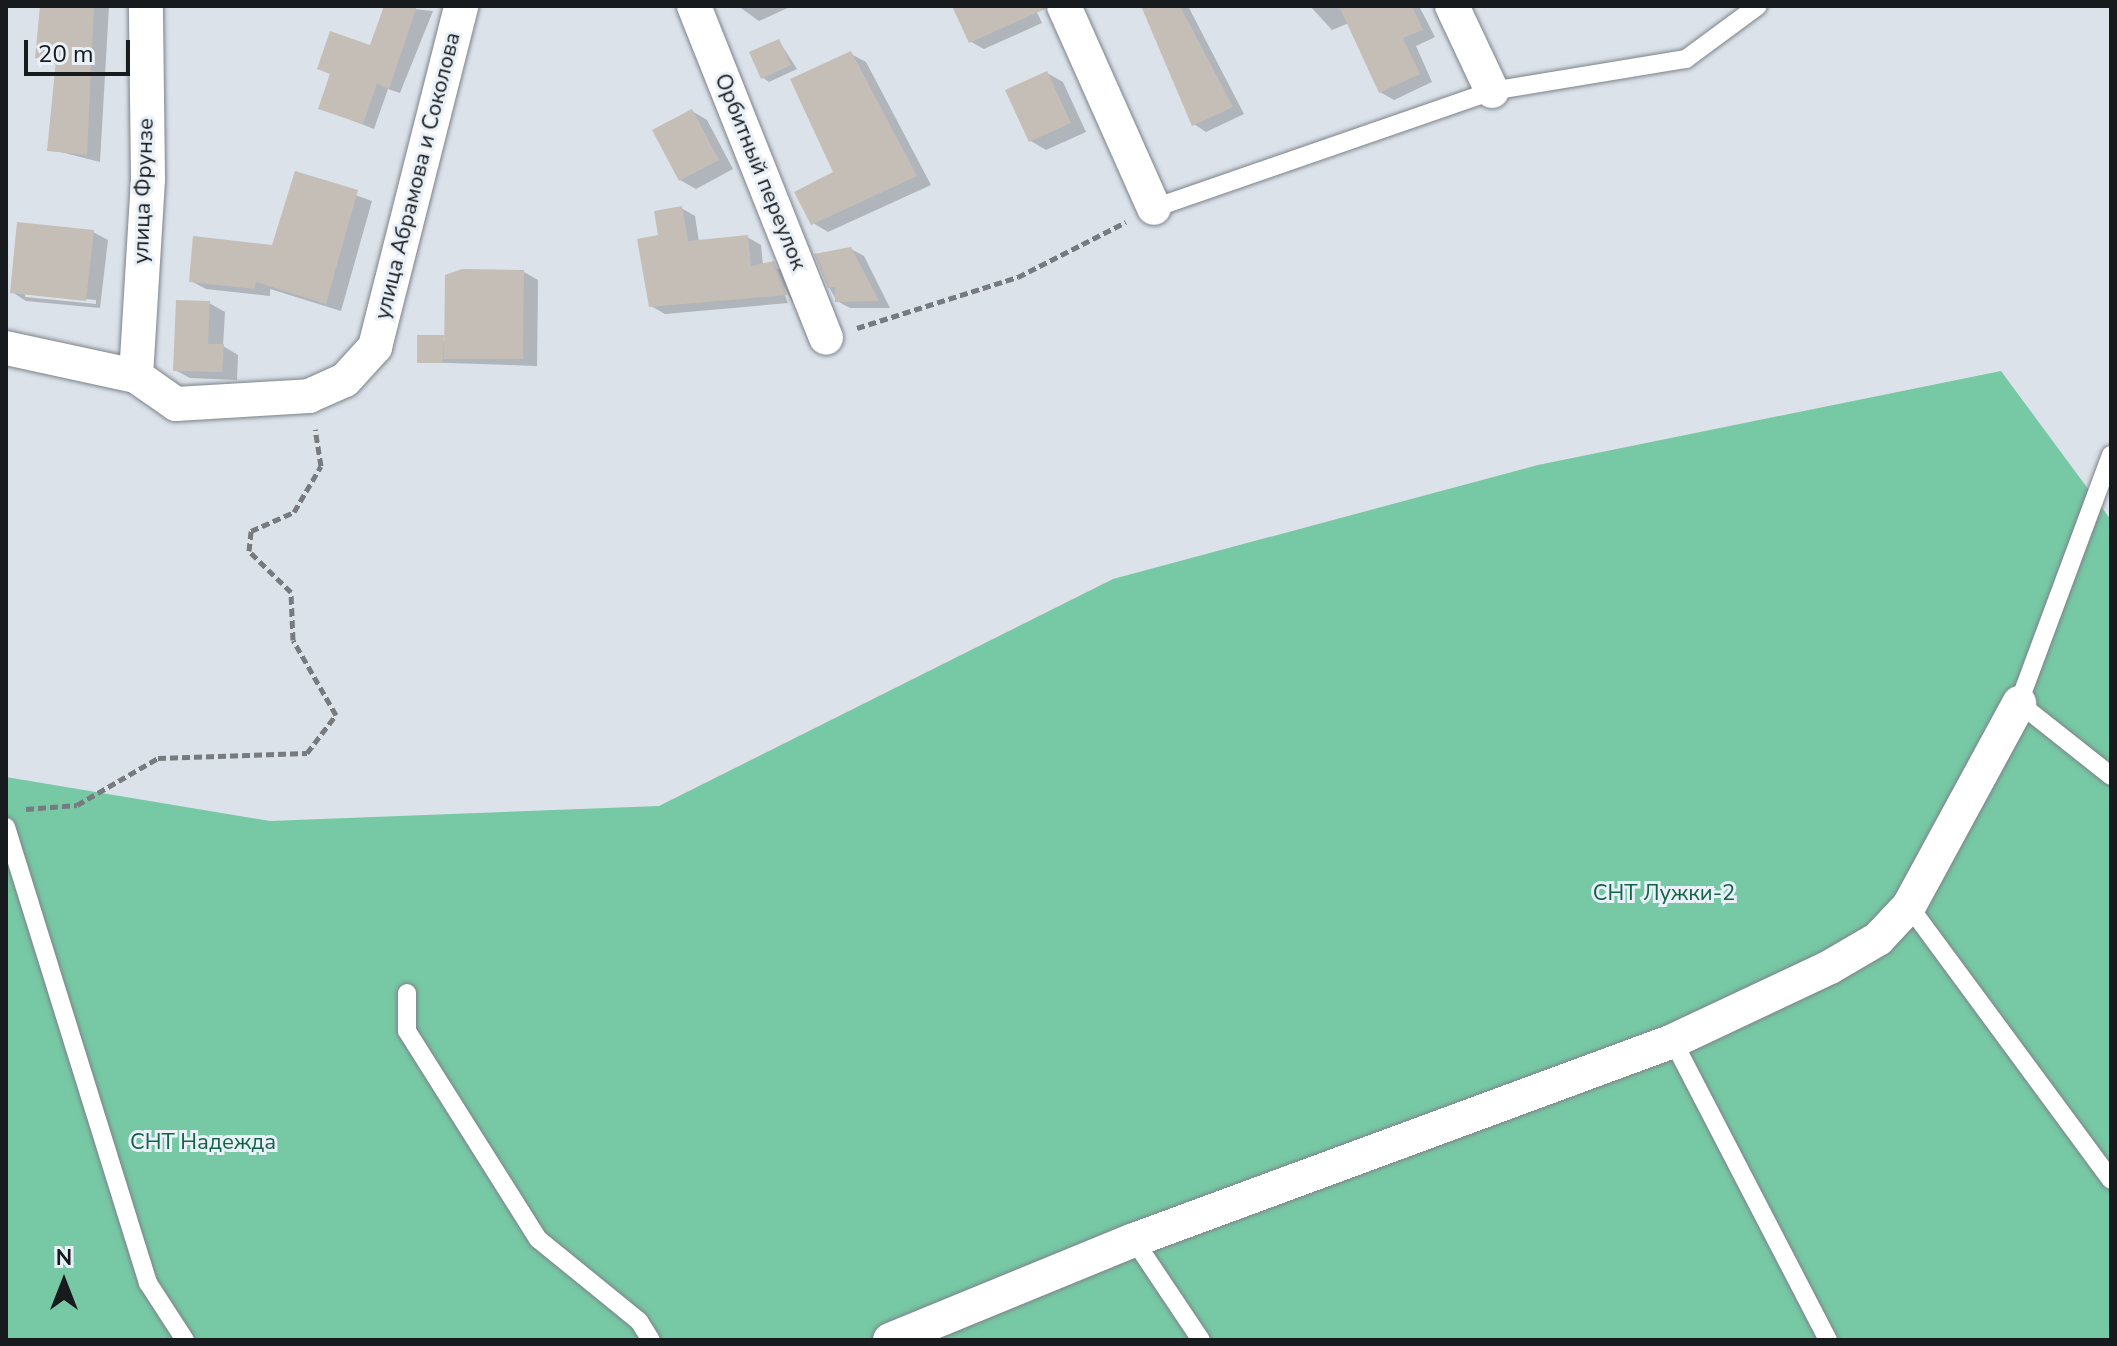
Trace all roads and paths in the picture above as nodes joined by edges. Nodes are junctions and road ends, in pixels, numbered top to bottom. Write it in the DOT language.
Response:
graph roads {
  1 [pos="146,6"];
  2 [pos="461,6"];
  3 [pos="694,6"];
  4 [pos="1064,6"];
  5 [pos="1452,6"];
  6 [pos="1758,6"];
  7 [pos="1492,91"];
  8 [pos="1154,208"];
  9 [pos="826,338"];
  10 [pos="6,348"];
  11 [pos="136,376"];
  12 [pos="309,396"];
  13 [pos="2111,455"];
  14 [pos="2019,703"];
  15 [pos="2111,776"];
  16 [pos="20,809"];
  17 [pos="6,827"];
  18 [pos="1909,906"];
  19 [pos="407,993"];
  20 [pos="1673,1041"];
  21 [pos="2111,1180"];
  22 [pos="1134,1240"];
  23 [pos="185,1340"];
  24 [pos="651,1340"];
  25 [pos="890,1340"];
  26 [pos="1201,1340"];
  27 [pos="1828,1340"];
  1 -- 11 [label="street, улица Фрунзе"];
  2 -- 12 [label="street, улица Абрамова и Соколова"];
  3 -- 9 [label="street, Орбитный переулок"];
  4 -- 8 [label="street"];
  5 -- 7 [label="street"];
  6 -- 7 [label="lane"];
  7 -- 8 [label="lane"];
  8 -- 9 [label="path"];
  10 -- 11 [label="street"];
  11 -- 12 [label="street"];
  12 -- 16 [label="path"];
  13 -- 14 [label="lane"];
  14 -- 15 [label="lane"];
  14 -- 18 [label="street"];
  17 -- 23 [label="lane"];
  18 -- 20 [label="street"];
  18 -- 21 [label="lane"];
  19 -- 24 [label="lane"];
  20 -- 22 [label="street"];
  20 -- 27 [label="lane"];
  22 -- 25 [label="street"];
  22 -- 26 [label="lane"];
}
